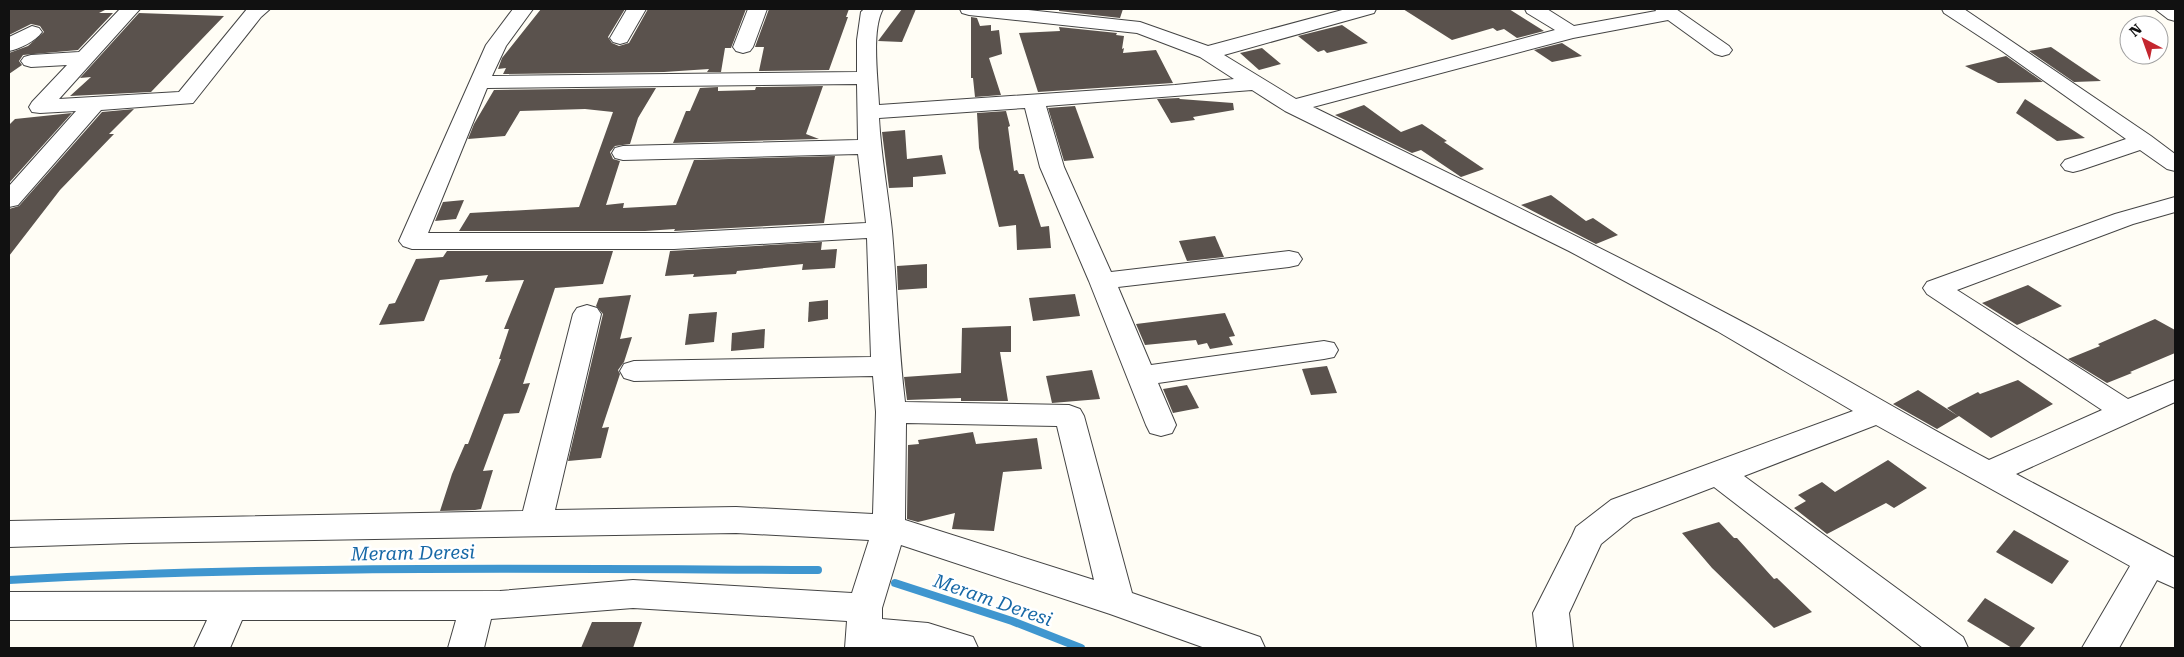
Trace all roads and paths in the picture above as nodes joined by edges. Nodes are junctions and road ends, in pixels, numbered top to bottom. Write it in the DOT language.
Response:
graph roads {
  1 [pos="130,9"];
  2 [pos="260,9"];
  3 [pos="523,9"];
  4 [pos="636,9"];
  5 [pos="757,9"];
  6 [pos="874,9"];
  7 [pos="969,9"];
  8 [pos="1367,9"];
  9 [pos="1534,9"];
  10 [pos="1951,9"];
  11 [pos="2165,9"];
  12 [pos="1667,11"];
  13 [pos="1037,13"];
  14 [pos="2175,15"];
  15 [pos="32,32"];
  16 [pos="1571,32"];
  17 [pos="620,38"];
  18 [pos="9,45"];
  19 [pos="743,47"];
  20 [pos="1722,50"];
  21 [pos="1207,53"];
  22 [pos="85,58"];
  23 [pos="31,61"];
  24 [pos="867,78"];
  25 [pos="479,82"];
  26 [pos="1255,83"];
  27 [pos="1034,100"];
  28 [pos="94,104"];
  29 [pos="1292,106"];
  30 [pos="868,112"];
  31 [pos="2143,141"];
  32 [pos="869,147"];
  33 [pos="623,153"];
  34 [pos="2175,164"];
  35 [pos="2073,165"];
  36 [pos="9,200"];
  37 [pos="2175,204"];
  38 [pos="878,230"];
  39 [pos="1289,259"];
  40 [pos="1102,280"];
  41 [pos="588,314"];
  42 [pos="1324,350"];
  43 [pos="886,366"];
  44 [pos="634,370"];
  45 [pos="1141,376"];
  46 [pos="2175,390"];
  47 [pos="2125,411"];
  48 [pos="890,412"];
  49 [pos="1879,413"];
  50 [pos="1161,425"];
  51 [pos="1718,473"];
  52 [pos="1988,473"];
  53 [pos="536,523"];
  54 [pos="889,528"];
  55 [pos="9,534"];
  56 [pos="2163,567"];
  57 [pos="1117,602"];
  58 [pos="230,605"];
  59 [pos="478,605"];
  60 [pos="11,611"];
  61 [pos="864,629"];
  62 [pos="212,648"];
  63 [pos="466,648"];
  64 [pos="960,648"];
  65 [pos="1247,648"];
  66 [pos="1555,648"];
  67 [pos="1950,648"];
  68 [pos="2100,648"];
  1 -- 22 [label="street"];
  2 -- 28 [label="street"];
  3 -- 25 [label="street"];
  4 -- 17 [label="street"];
  5 -- 19 [label="street"];
  6 -- 24 [label="street"];
  7 -- 13 [label="street"];
  8 -- 21 [label="street"];
  9 -- 16 [label="street"];
  10 -- 31 [label="street"];
  11 -- 14 [label="street"];
  12 -- 16 [label="street"];
  12 -- 20 [label="street"];
  13 -- 21 [label="street"];
  15 -- 18 [label="street"];
  16 -- 29 [label="street"];
  21 -- 26 [label="street"];
  22 -- 23 [label="street"];
  22 -- 28 [label="street"];
  24 -- 25 [label="street"];
  24 -- 30 [label="street"];
  25 -- 38 [label="street"];
  26 -- 27 [label="street"];
  26 -- 29 [label="street"];
  27 -- 30 [label="street"];
  27 -- 40 [label="street"];
  28 -- 36 [label="street"];
  29 -- 49 [label="street"];
  30 -- 32 [label="street"];
  31 -- 34 [label="street"];
  31 -- 35 [label="street"];
  32 -- 33 [label="street"];
  32 -- 38 [label="street"];
  37 -- 47 [label="street"];
  38 -- 43 [label="street"];
  39 -- 40 [label="street"];
  40 -- 45 [label="street"];
  41 -- 53 [label="street"];
  42 -- 45 [label="street"];
  43 -- 44 [label="street"];
  43 -- 48 [label="street"];
  45 -- 50 [label="street"];
  46 -- 47 [label="street"];
  47 -- 52 [label="street"];
  48 -- 54 [label="street"];
  48 -- 57 [label="street"];
  49 -- 51 [label="street"];
  49 -- 52 [label="street"];
  51 -- 66 [label="street"];
  51 -- 67 [label="street"];
  52 -- 56 [label="street"];
  53 -- 54 [label="street"];
  53 -- 55 [label="street"];
  54 -- 57 [label="street"];
  54 -- 61 [label="street"];
  56 -- 68 [label="street"];
  57 -- 65 [label="street"];
  58 -- 59 [label="street"];
  58 -- 60 [label="street"];
  58 -- 62 [label="street"];
  59 -- 61 [label="street"];
  59 -- 63 [label="street"];
  61 -- 64 [label="street"];
}
